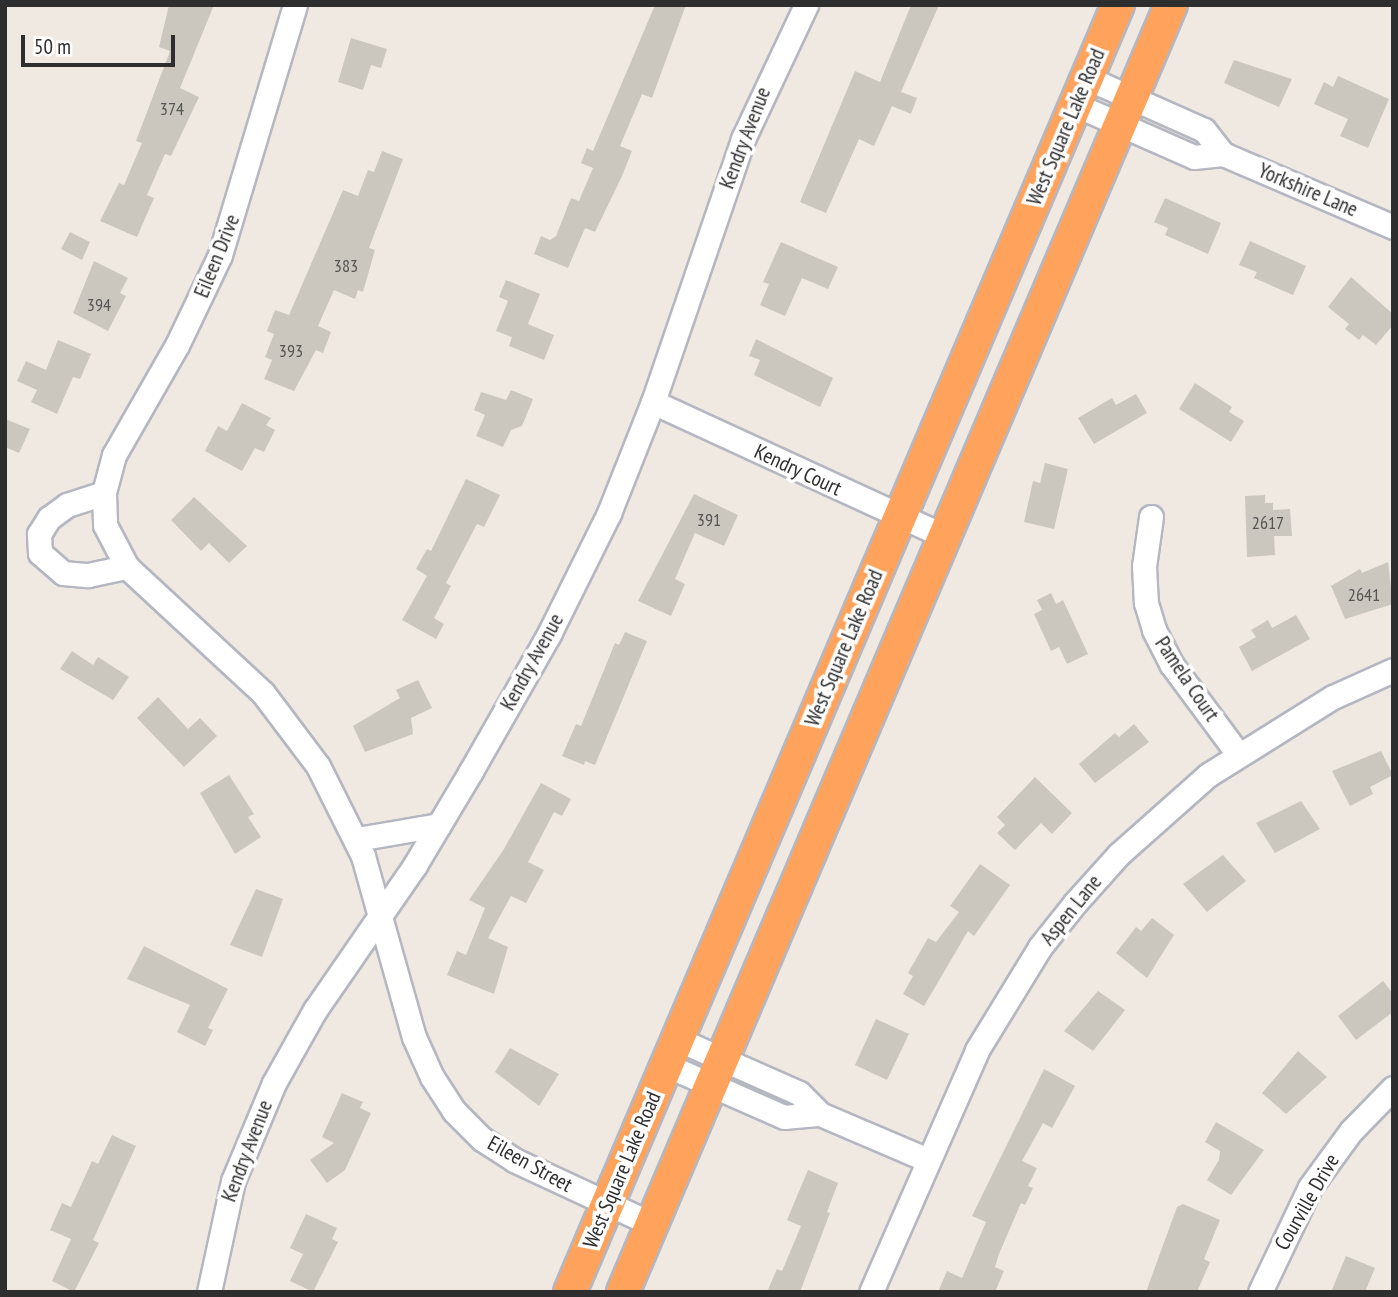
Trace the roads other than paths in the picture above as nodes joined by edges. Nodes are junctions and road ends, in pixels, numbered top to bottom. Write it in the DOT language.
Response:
graph roads {
  1 [pos="295,5"];
  2 [pos="806,5"];
  3 [pos="1118,5"];
  4 [pos="1171,5"];
  5 [pos="1082,92"];
  6 [pos="1126,112"];
  7 [pos="1393,227"];
  8 [pos="653,402"];
  9 [pos="104,493"];
  10 [pos="900,516"];
  11 [pos="1151,517"];
  12 [pos="945,536"];
  13 [pos="127,568"];
  14 [pos="1393,670"];
  15 [pos="1238,754"];
  16 [pos="439,825"];
  17 [pos="357,839"];
  18 [pos="379,916"];
  19 [pos="672,1052"];
  20 [pos="716,1072"];
  21 [pos="1393,1088"];
  22 [pos="928,1160"];
  23 [pos="607,1204"];
  24 [pos="652,1224"];
  25 [pos="209,1292"];
  26 [pos="569,1292"];
  27 [pos="624,1292"];
  28 [pos="871,1292"];
  29 [pos="1260,1292"];
  1 -- 9 [label="street, Eileen Drive"];
  2 -- 8 [label="street, Kendry Avenue"];
  3 -- 5 [label="highway, West Square Lake Road"];
  4 -- 6 [label="highway"];
  5 -- 6 [label="street, Yorkshire Lane"];
  5 -- 10 [label="highway, West Square Lake Road"];
  6 -- 7 [label="street, Yorkshire Lane"];
  6 -- 12 [label="highway"];
  8 -- 10 [label="street, Kendry Court"];
  8 -- 16 [label="street, Kendry Avenue"];
  9 -- 13 [label="street, Eileen Drive"];
  9 -- 13 [label="street"];
  10 -- 12 [label="street, Kendry Court"];
  10 -- 19 [label="highway, West Square Lake Road"];
  11 -- 15 [label="street, Pamela Court"];
  12 -- 20 [label="highway"];
  13 -- 17 [label="street, Eileen Drive"];
  14 -- 15 [label="street, Aspen Lane"];
  15 -- 22 [label="street, Aspen Lane"];
  16 -- 17 [label="street"];
  16 -- 18 [label="street, Kendry Avenue"];
  17 -- 18 [label="street, Eileen Drive"];
  18 -- 23 [label="street, Eileen Street"];
  18 -- 25 [label="street, Kendry Avenue"];
  19 -- 20 [label="street"];
  19 -- 23 [label="highway, West Square Lake Road"];
  20 -- 22 [label="street"];
  20 -- 24 [label="highway"];
  21 -- 29 [label="street, Courville Drive"];
  22 -- 28 [label="street, Aspen Lane"];
  23 -- 24 [label="street, Eileen Street"];
  23 -- 26 [label="highway, West Square Lake Road"];
  24 -- 27 [label="highway"];
}
